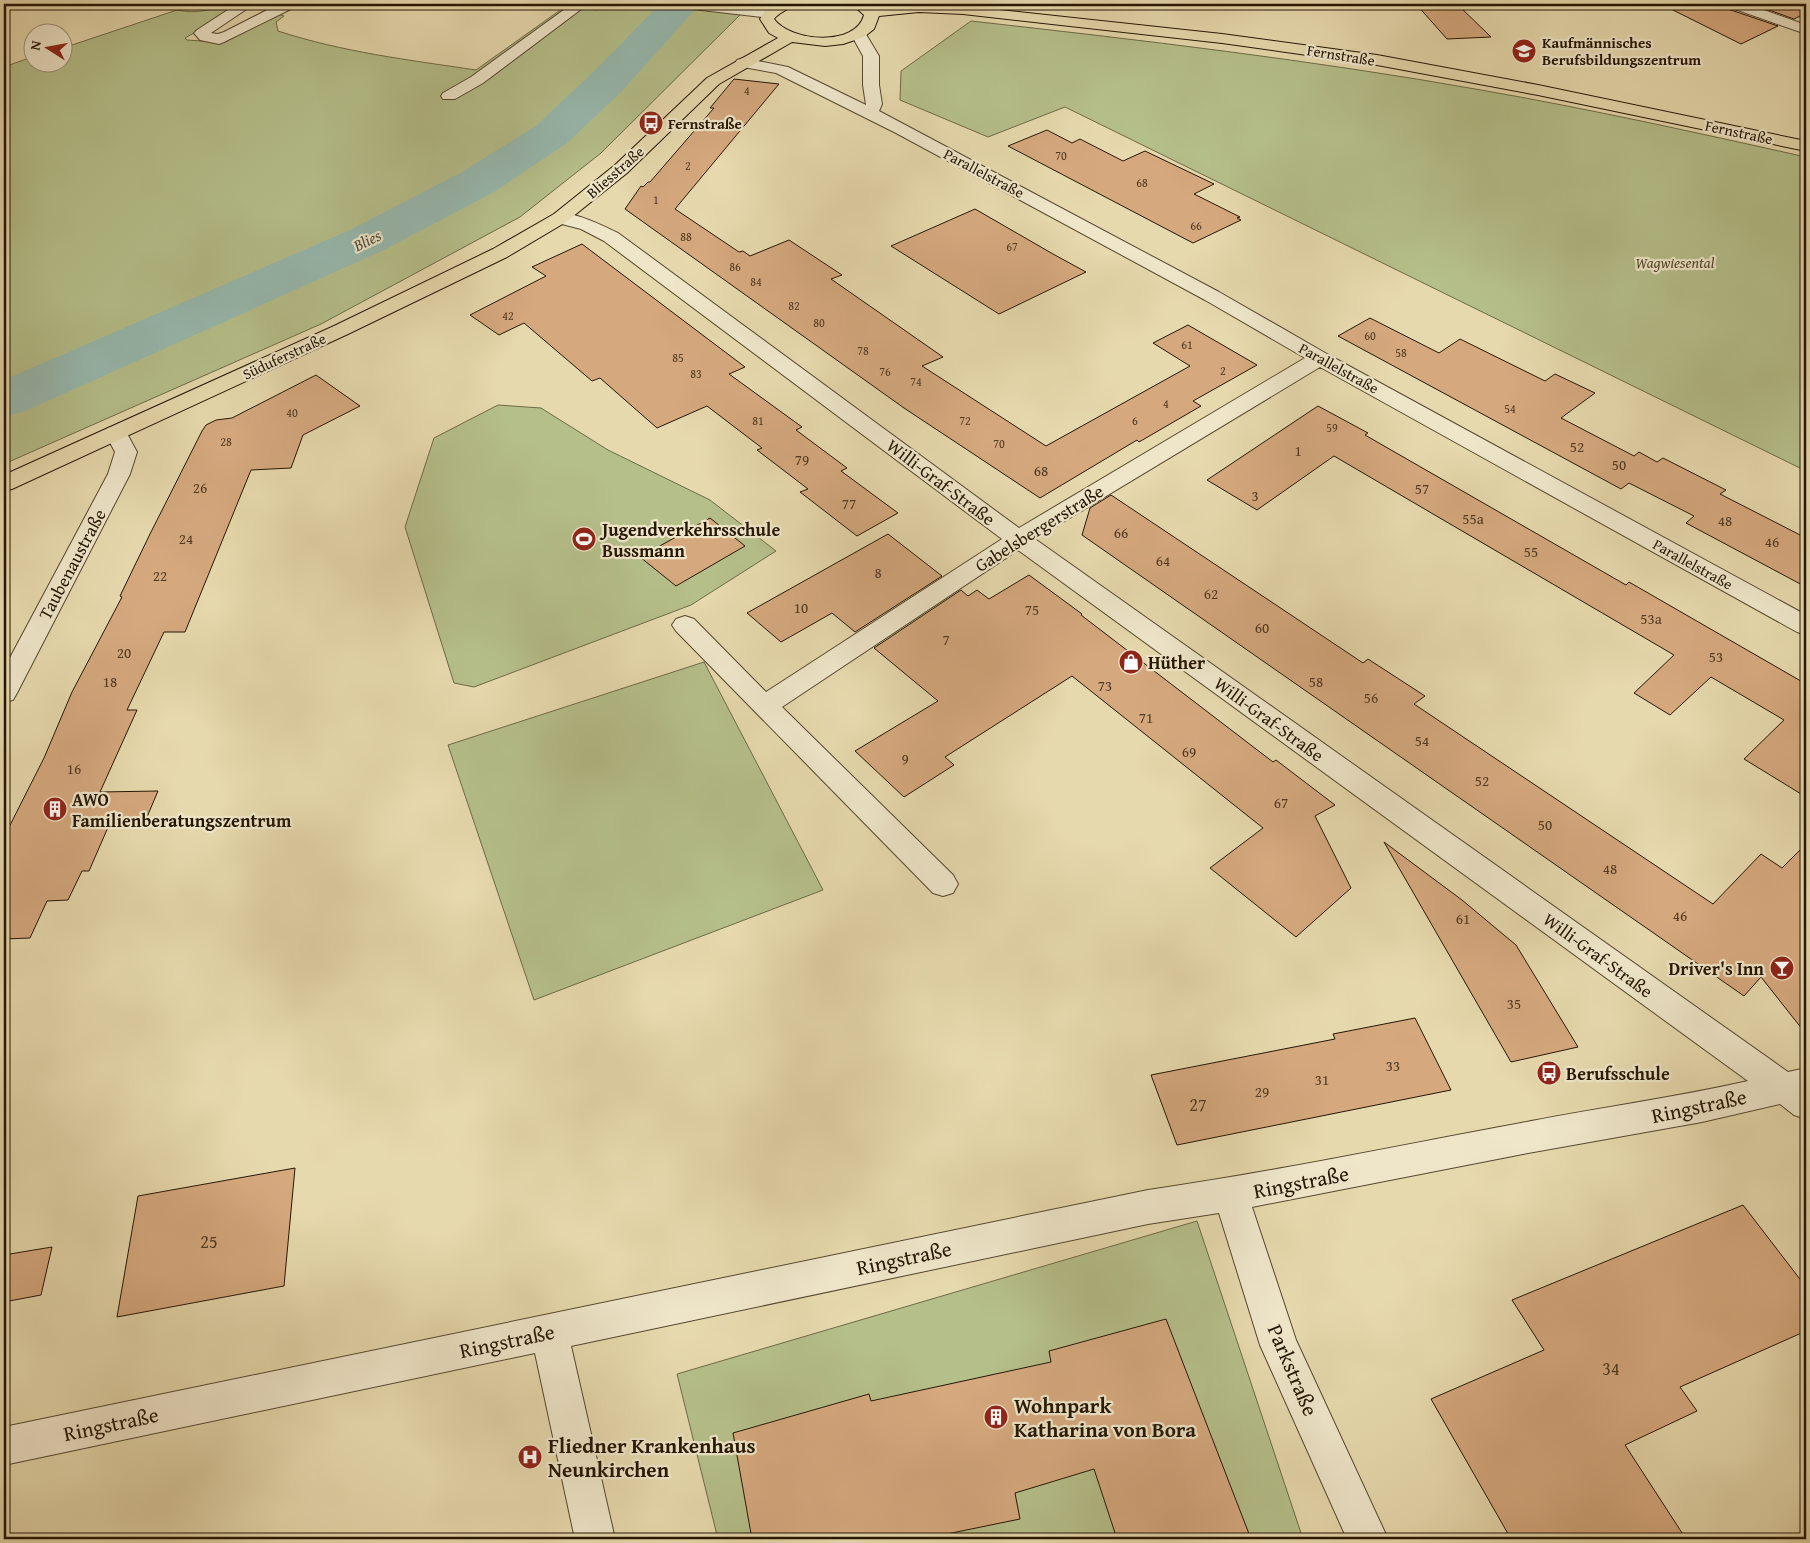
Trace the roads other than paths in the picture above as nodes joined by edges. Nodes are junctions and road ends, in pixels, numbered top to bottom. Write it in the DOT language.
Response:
graph roads {
  1 [pos="247,4"];
  2 [pos="290,4"];
  3 [pos="581,4"];
  4 [pos="684,4"];
  5 [pos="785,4"];
  6 [pos="1734,4"];
  7 [pos="864,8"];
  8 [pos="770,14"];
  9 [pos="1806,30"];
  10 [pos="859,34"];
  11 [pos="789,38"];
  12 [pos="743,63"];
  13 [pos="449,96"];
  14 [pos="870,113"];
  15 [pos="1806,146"];
  16 [pos="560,218"];
  17 [pos="1320,358"];
  18 [pos="116,433"];
  19 [pos="4,484"];
  20 [pos="1018,539"];
  21 [pos="685,625"];
  22 [pos="1806,626"];
  23 [pos="4,693"];
  24 [pos="764,706"];
  25 [pos="943,884"];
  26 [pos="1799,1092"];
  27 [pos="1231,1196"];
  28 [pos="548,1332"];
  29 [pos="4,1446"];
  30 [pos="595,1539"];
  31 [pos="1368,1539"];
  1 -- 2 [label="street"];
  3 -- 13 [label="street"];
  4 -- 8 [label="street"];
  5 -- 8 [label="main road"];
  6 -- 9 [label="street"];
  7 -- 10 [label="main road"];
  7 -- 15 [label="main road, Fernstraße"];
  8 -- 11 [label="main road"];
  10 -- 11 [label="main road"];
  10 -- 14 [label="street"];
  11 -- 12 [label="main road, Bliesstraße"];
  12 -- 14 [label="street, Parallelstraße"];
  12 -- 16 [label="main road, Bliesstraße"];
  14 -- 17 [label="street, Parallelstraße"];
  16 -- 18 [label="main road, Süduferstraße"];
  16 -- 20 [label="street, Willi-Graf-Straße"];
  17 -- 20 [label="street, Gabelsbergerstraße"];
  17 -- 22 [label="street, Parallelstraße"];
  18 -- 19 [label="main road, Süduferstraße"];
  18 -- 23 [label="street, Taubenaustraße"];
  20 -- 24 [label="street, Gabelsbergerstraße"];
  20 -- 26 [label="street, Willi-Graf-Straße"];
  21 -- 24 [label="street"];
  24 -- 25 [label="street"];
  26 -- 27 [label="street, Ringstraße"];
  27 -- 28 [label="street, Ringstraße"];
  27 -- 31 [label="street, Parkstraße"];
  28 -- 29 [label="street, Ringstraße"];
  28 -- 30 [label="street"];
}
